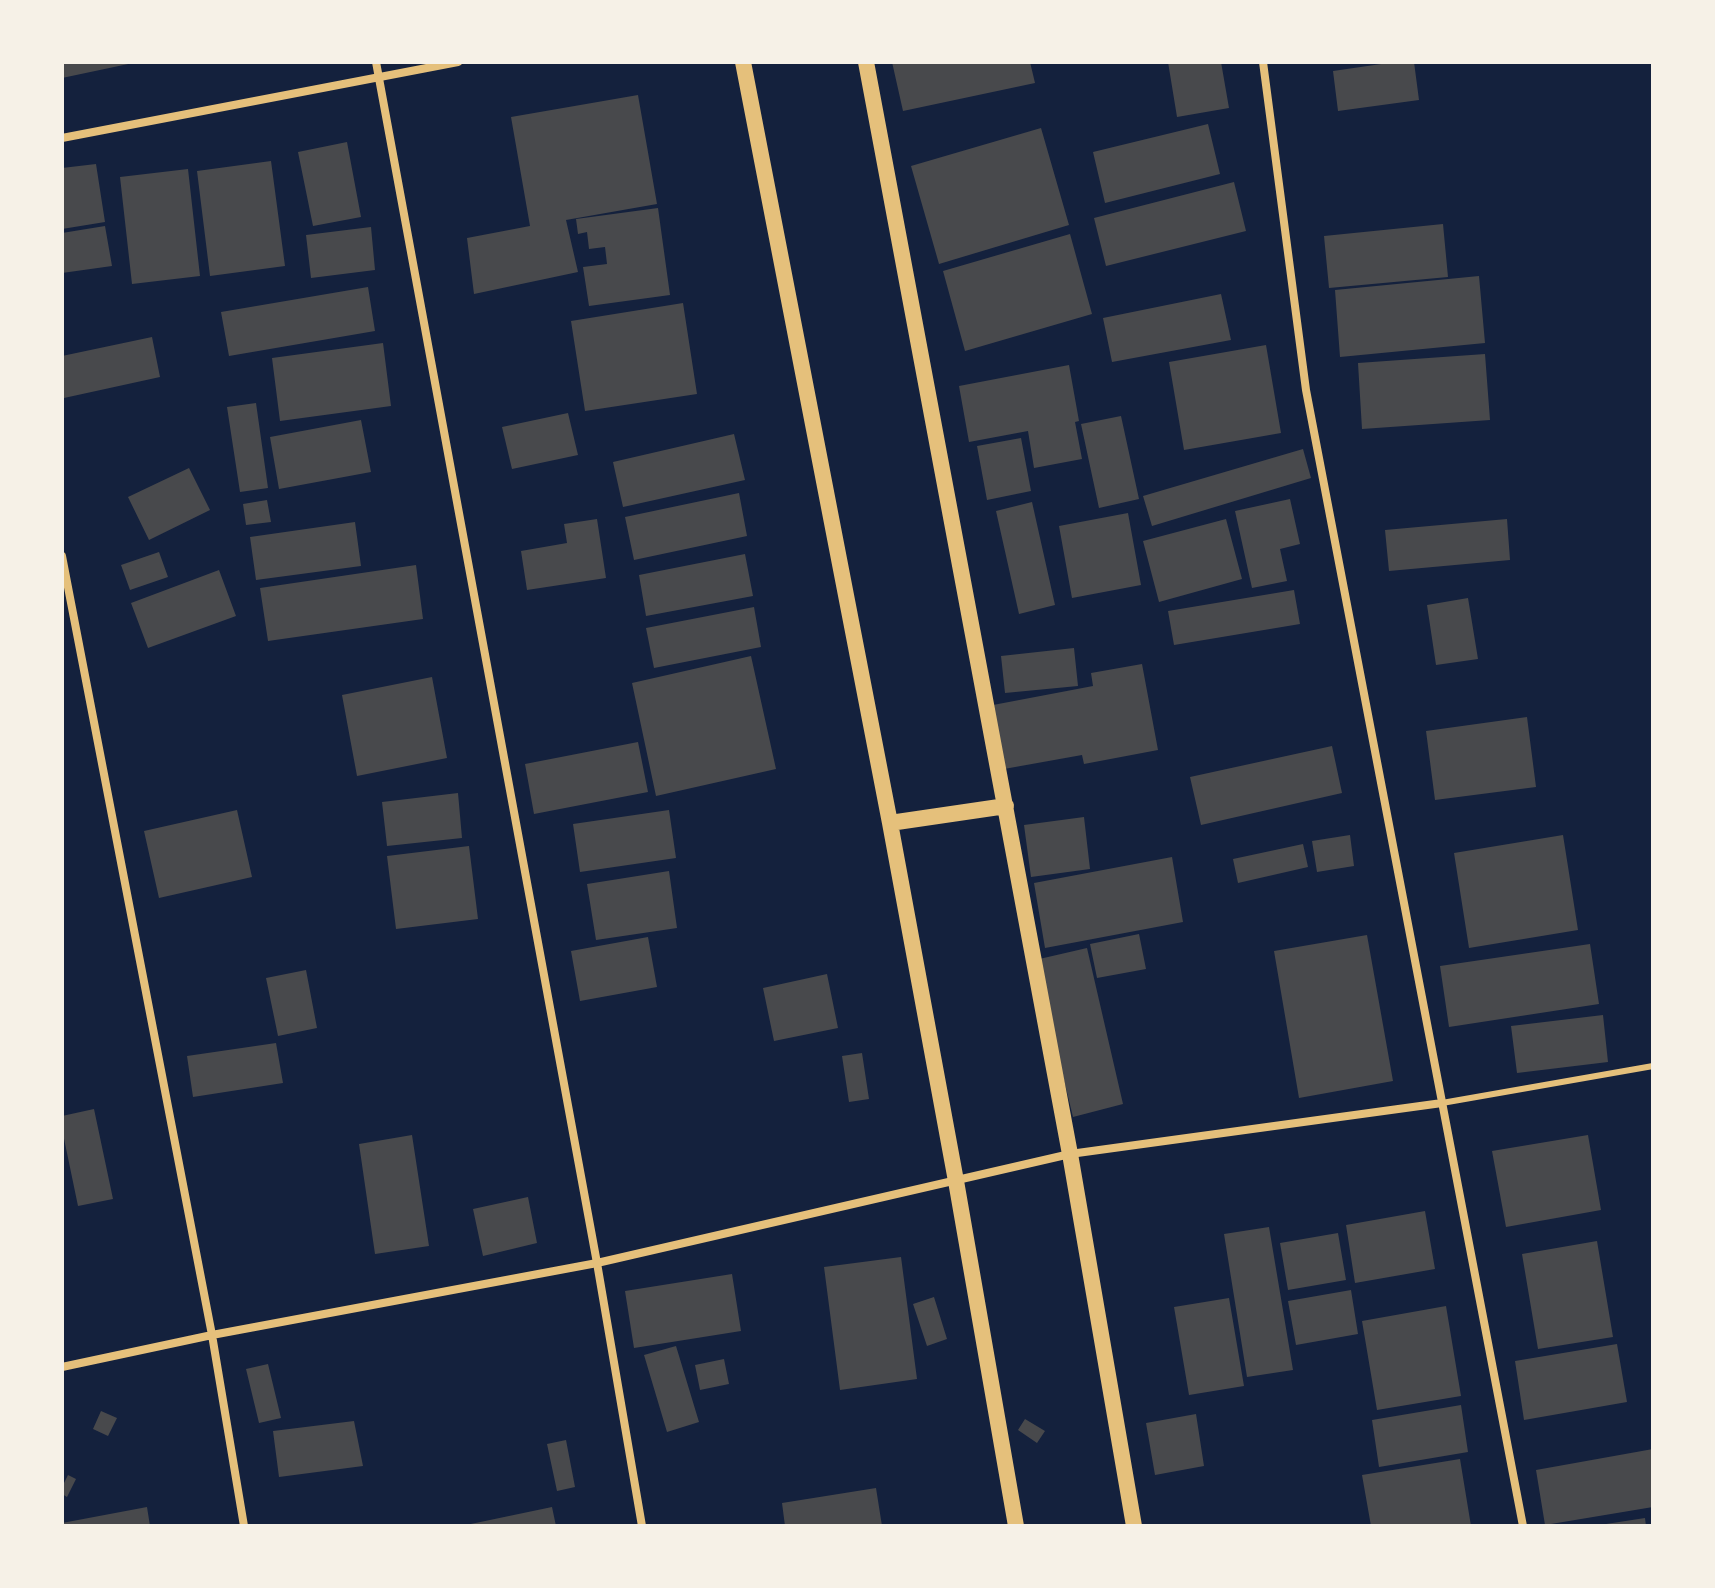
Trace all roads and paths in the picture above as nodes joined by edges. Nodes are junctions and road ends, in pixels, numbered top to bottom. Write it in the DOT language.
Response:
graph roads {
  1 [pos="376,62"];
  2 [pos="458,62"];
  3 [pos="743,62"];
  4 [pos="866,62"];
  5 [pos="1263,62"];
  6 [pos="379,78"];
  7 [pos="62,138"];
  8 [pos="62,556"];
  9 [pos="1006,806"];
  10 [pos="890,823"];
  11 [pos="1653,1066"];
  12 [pos="1442,1103"];
  13 [pos="1070,1154"];
  14 [pos="956,1181"];
  15 [pos="597,1263"];
  16 [pos="212,1335"];
  17 [pos="62,1367"];
  18 [pos="244,1526"];
  19 [pos="642,1526"];
  20 [pos="1016,1526"];
  21 [pos="1134,1526"];
  22 [pos="1523,1526"];
  1 -- 6 [label="street"];
  2 -- 6 [label="street"];
  3 -- 10 [label="main road"];
  4 -- 9 [label="main road"];
  5 -- 12 [label="street"];
  6 -- 7 [label="street"];
  6 -- 15 [label="street"];
  8 -- 16 [label="street"];
  9 -- 10 [label="main road"];
  9 -- 13 [label="main road"];
  10 -- 14 [label="main road"];
  11 -- 12 [label="lane"];
  12 -- 13 [label="street"];
  12 -- 22 [label="street"];
  13 -- 14 [label="street"];
  13 -- 21 [label="main road"];
  14 -- 15 [label="street"];
  14 -- 20 [label="main road"];
  15 -- 16 [label="street"];
  15 -- 19 [label="street"];
  16 -- 17 [label="street"];
  16 -- 18 [label="street"];
}
